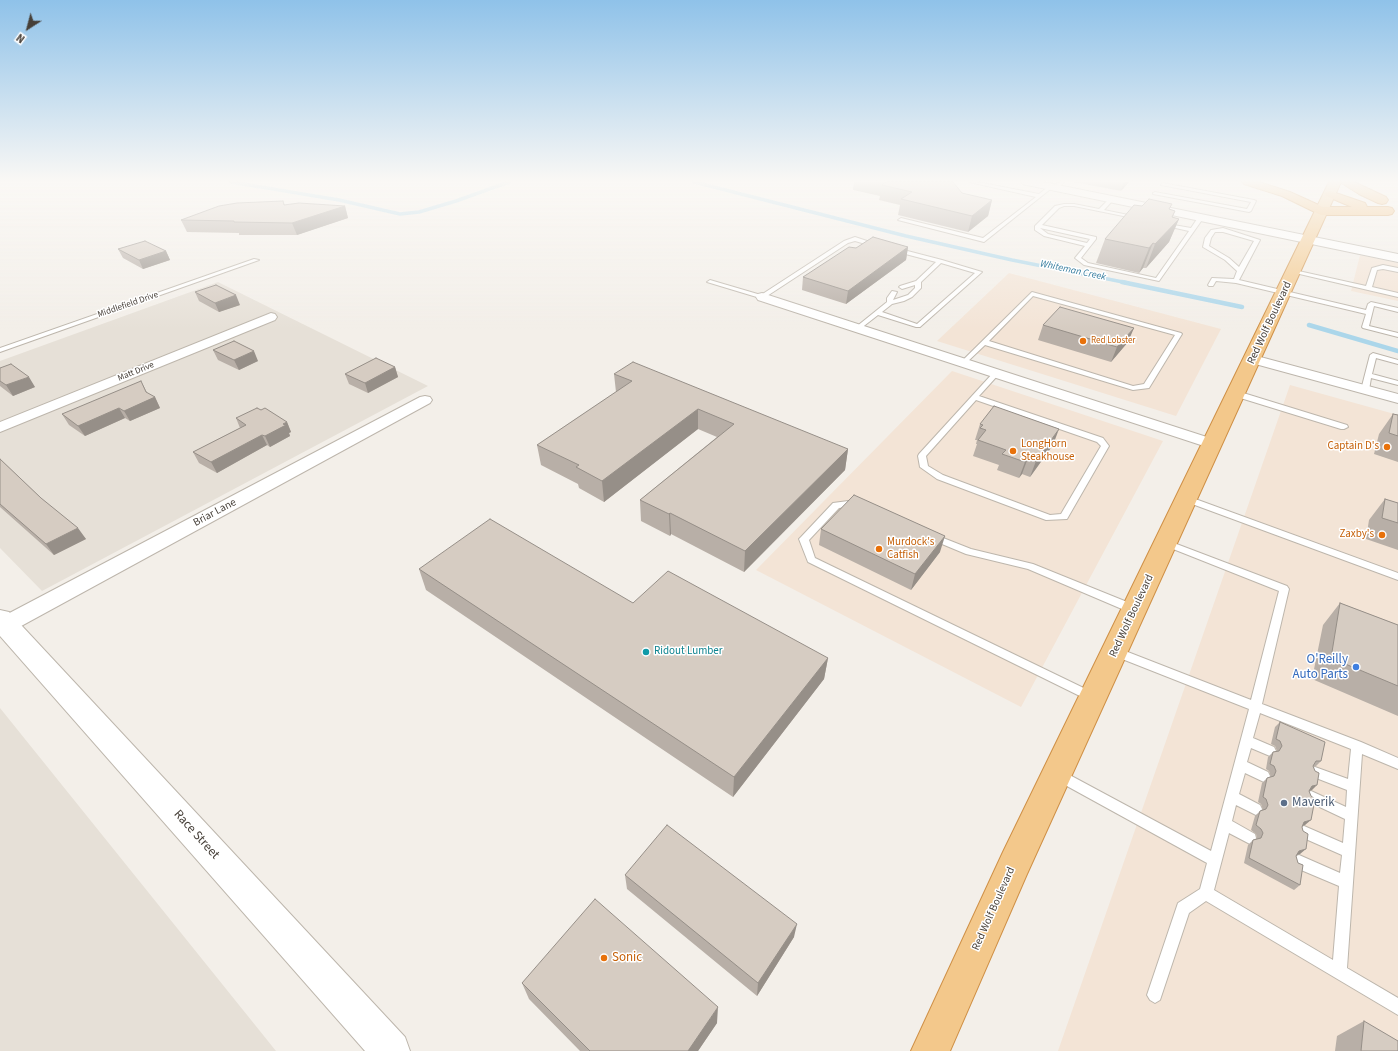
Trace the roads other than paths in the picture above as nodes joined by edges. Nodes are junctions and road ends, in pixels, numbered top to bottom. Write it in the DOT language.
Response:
graph roads {
  1 [pos="947,231"];
  2 [pos="995,231"];
  3 [pos="1040,231"];
  4 [pos="1062,231"];
  5 [pos="1191,231"];
  6 [pos="1213,231"];
  7 [pos="1227,231"];
  8 [pos="1266,231"];
  9 [pos="1312,231"];
  10 [pos="1308,240"];
  11 [pos="1088,245"];
  12 [pos="1398,258"];
  13 [pos="256,260"];
  14 [pos="940,262"];
  15 [pos="1398,270"];
  16 [pos="1240,271"];
  17 [pos="1294,272"];
  18 [pos="1236,281"];
  19 [pos="710,282"];
  20 [pos="918,282"];
  21 [pos="1211,285"];
  22 [pos="902,287"];
  23 [pos="1369,288"];
  24 [pos="894,292"];
  25 [pos="1284,293"];
  26 [pos="1398,295"];
  27 [pos="762,297"];
  28 [pos="890,303"];
  29 [pos="1398,310"];
  30 [pos="878,313"];
  31 [pos="1369,313"];
  32 [pos="272,317"];
  33 [pos="858,328"];
  34 [pos="1398,335"];
  35 [pos="984,342"];
  36 [pos="0,350"];
  37 [pos="1253,358"];
  38 [pos="1398,362"];
  39 [pos="963,364"];
  40 [pos="995,374"];
  41 [pos="1368,375"];
  42 [pos="1398,384"];
  43 [pos="1365,390"];
  44 [pos="1236,394"];
  45 [pos="975,397"];
  46 [pos="1398,399"];
  47 [pos="425,400"];
  48 [pos="0,427"];
  49 [pos="1344,427"];
  50 [pos="1213,444"];
  51 [pos="1187,499"];
  52 [pos="863,506"];
  53 [pos="926,534"];
  54 [pos="1166,543"];
  55 [pos="1398,577"];
  56 [pos="1135,610"];
  57 [pos="3,622"];
  58 [pos="1115,652"];
  59 [pos="1093,698"];
  60 [pos="1256,706"];
  61 [pos="1247,741"];
  62 [pos="1357,746"];
  63 [pos="1270,751"];
  64 [pos="1398,764"];
  65 [pos="1241,765"];
  66 [pos="1315,772"];
  67 [pos="1057,775"];
  68 [pos="1264,776"];
  69 [pos="1354,787"];
  70 [pos="1232,797"];
  71 [pos="1311,797"];
  72 [pos="1256,809"];
  73 [pos="1352,816"];
  74 [pos="1225,824"];
  75 [pos="1304,832"];
  76 [pos="1250,838"];
  77 [pos="1349,852"];
  78 [pos="1215,860"];
  79 [pos="1299,862"];
  80 [pos="1346,882"];
  81 [pos="1206,893"];
  82 [pos="1339,972"];
  83 [pos="1155,995"];
  84 [pos="1398,1006"];
  85 [pos="391,1051"];
  86 [pos="930,1051"];
  1 -- 2 [label="lane"];
  3 -- 11 [label="lane"];
  4 -- 11 [label="lane"];
  5 -- 11 [label="lane"];
  6 -- 16 [label="lane"];
  7 -- 16 [label="lane"];
  8 -- 10 [label="street"];
  9 -- 10 [label="highway, Red Wolf Boulevard"];
  10 -- 12 [label="street"];
  10 -- 17 [label="highway, Red Wolf Boulevard"];
  13 -- 36 [label="lane, Middlefield Drive"];
  14 -- 20 [label="lane"];
  14 -- 27 [label="lane"];
  14 -- 30 [label="lane"];
  15 -- 23 [label="lane"];
  16 -- 18 [label="lane"];
  17 -- 23 [label="lane"];
  17 -- 25 [label="highway, Red Wolf Boulevard"];
  18 -- 21 [label="lane"];
  18 -- 25 [label="lane"];
  19 -- 27 [label="lane"];
  20 -- 22 [label="lane"];
  20 -- 28 [label="lane"];
  23 -- 26 [label="lane"];
  24 -- 28 [label="lane"];
  25 -- 31 [label="lane"];
  25 -- 37 [label="highway, Red Wolf Boulevard"];
  27 -- 33 [label="street"];
  28 -- 30 [label="lane"];
  29 -- 31 [label="lane"];
  30 -- 33 [label="lane"];
  31 -- 34 [label="lane"];
  32 -- 48 [label="street, Matt Drive"];
  33 -- 39 [label="street"];
  35 -- 35 [label="lane"];
  35 -- 39 [label="lane"];
  37 -- 43 [label="street"];
  37 -- 44 [label="highway, Red Wolf Boulevard"];
  38 -- 41 [label="lane"];
  39 -- 40 [label="street"];
  40 -- 45 [label="lane"];
  40 -- 50 [label="street"];
  41 -- 42 [label="lane"];
  41 -- 43 [label="lane"];
  43 -- 46 [label="street"];
  44 -- 49 [label="lane"];
  44 -- 50 [label="highway, Red Wolf Boulevard"];
  45 -- 45 [label="lane"];
  47 -- 57 [label="street, Briar Lane"];
  50 -- 51 [label="highway, Red Wolf Boulevard"];
  51 -- 54 [label="highway, Red Wolf Boulevard"];
  51 -- 55 [label="lane"];
  52 -- 59 [label="lane"];
  53 -- 56 [label="lane"];
  54 -- 56 [label="highway, Red Wolf Boulevard"];
  54 -- 60 [label="lane"];
  56 -- 58 [label="highway, Red Wolf Boulevard"];
  57 -- 85 [label="street, Race Street"];
  58 -- 59 [label="highway, Red Wolf Boulevard"];
  58 -- 60 [label="lane"];
  59 -- 67 [label="highway, Red Wolf Boulevard"];
  60 -- 61 [label="lane"];
  60 -- 62 [label="lane"];
  61 -- 63 [label="lane"];
  61 -- 65 [label="lane"];
  62 -- 64 [label="lane"];
  62 -- 69 [label="lane"];
  65 -- 68 [label="lane"];
  65 -- 70 [label="lane"];
  66 -- 69 [label="lane"];
  67 -- 78 [label="lane"];
  67 -- 86 [label="highway, Red Wolf Boulevard"];
  69 -- 73 [label="lane"];
  70 -- 72 [label="lane"];
  70 -- 74 [label="lane"];
  71 -- 73 [label="lane"];
  73 -- 77 [label="lane"];
  74 -- 76 [label="lane"];
  74 -- 78 [label="lane"];
  75 -- 77 [label="lane"];
  77 -- 80 [label="lane"];
  78 -- 81 [label="lane"];
  79 -- 80 [label="lane"];
  80 -- 82 [label="lane"];
  81 -- 82 [label="lane"];
  81 -- 83 [label="lane"];
  82 -- 84 [label="lane"];
}
